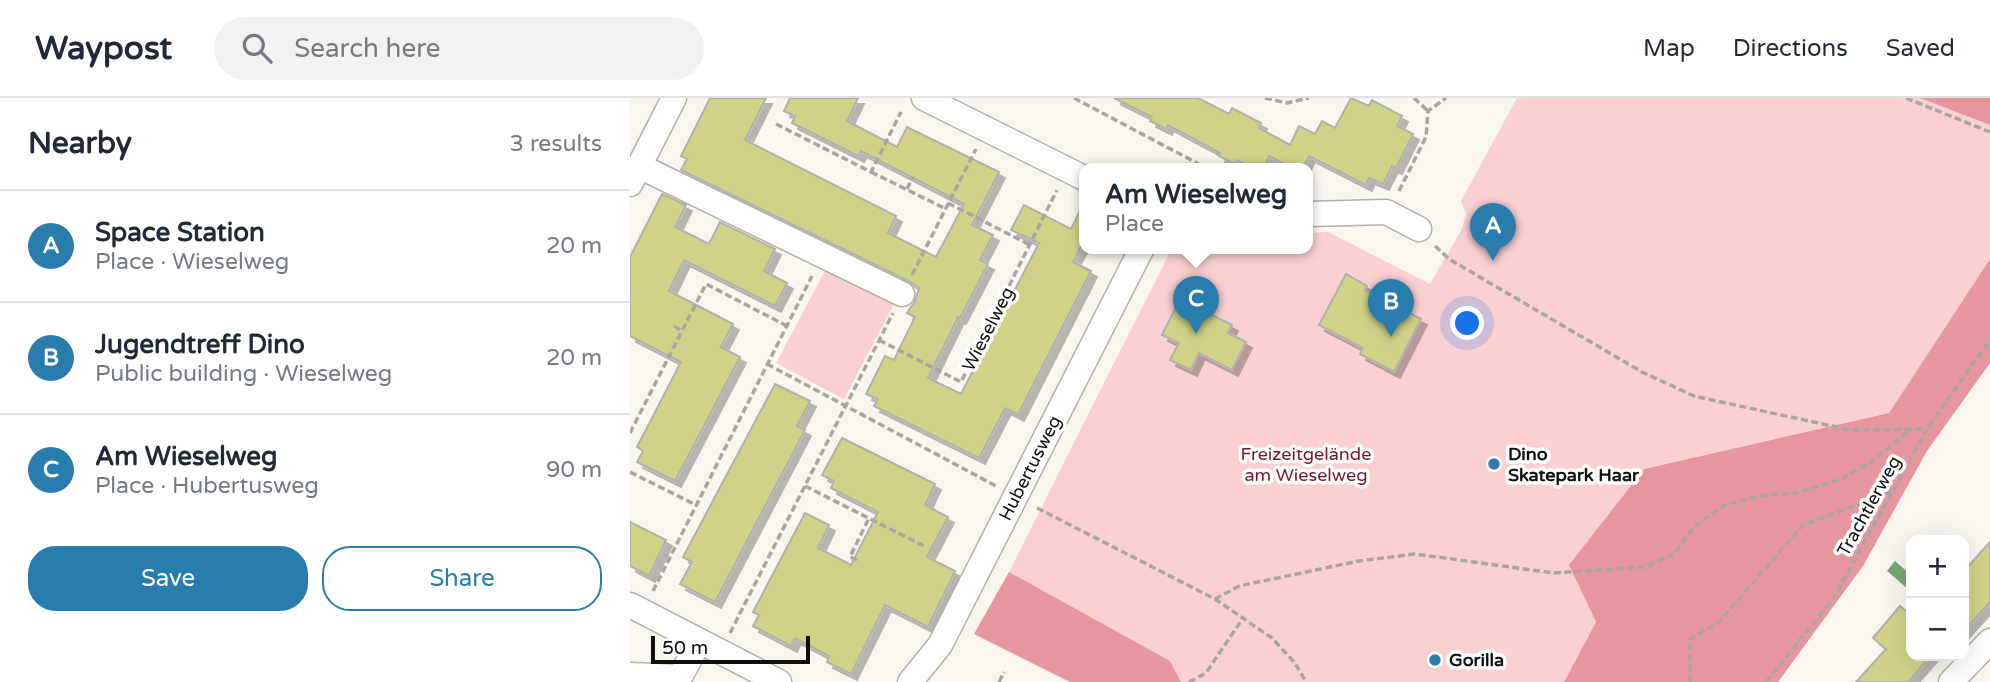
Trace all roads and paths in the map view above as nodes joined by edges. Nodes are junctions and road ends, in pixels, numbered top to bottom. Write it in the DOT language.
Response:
graph roads {
  1 [pos="674,98"];
  2 [pos="924,98"];
  3 [pos="1074,98"];
  4 [pos="1265,98"];
  5 [pos="1309,98"];
  6 [pos="1414,98"];
  7 [pos="1446,98"];
  8 [pos="1906,98"];
  9 [pos="1428,111"];
  10 [pos="901,112"];
  11 [pos="776,124"];
  12 [pos="1990,132"];
  13 [pos="976,149"];
  14 [pos="1197,163"];
  15 [pos="871,172"];
  16 [pos="635,175"];
  17 [pos="1079,176"];
  18 [pos="913,177"];
  19 [pos="907,189"];
  20 [pos="1058,190"];
  21 [pos="1399,191"];
  22 [pos="948,203"];
  23 [pos="945,209"];
  24 [pos="1313,214"];
  25 [pos="1419,229"];
  26 [pos="1030,246"];
  27 [pos="1139,254"];
  28 [pos="822,255"];
  29 [pos="902,294"];
  30 [pos="674,326"];
  31 [pos="787,326"];
  32 [pos="682,331"];
  33 [pos="879,340"];
  34 [pos="1990,340"];
  35 [pos="767,365"];
  36 [pos="846,405"];
  37 [pos="1911,429"];
  38 [pos="1927,429"];
  39 [pos="630,433"];
  40 [pos="630,472"];
  41 [pos="805,486"];
  42 [pos="1001,489"];
  43 [pos="1893,492"];
  44 [pos="696,505"];
  45 [pos="1037,508"];
  46 [pos="869,518"];
  47 [pos="926,547"];
  48 [pos="857,560"];
  49 [pos="1215,599"];
  50 [pos="640,601"];
  51 [pos="1244,618"];
  52 [pos="729,635"];
  53 [pos="1990,641"];
  54 [pos="699,642"];
  55 [pos="1004,672"];
  56 [pos="630,675"];
  57 [pos="779,682"];
  58 [pos="910,682"];
  59 [pos="999,682"];
  60 [pos="1189,682"];
  61 [pos="1306,682"];
  62 [pos="1690,682"];
  63 [pos="1766,682"];
  64 [pos="1951,682"];
  1 -- 16 [label="street"];
  2 -- 17 [label="street"];
  3 -- 14 [label="path"];
  4 -- 5 [label="path"];
  6 -- 9 [label="path"];
  7 -- 9 [label="path"];
  8 -- 12 [label="path"];
  9 -- 21 [label="path"];
  10 -- 15 [label="path"];
  11 -- 15 [label="path"];
  13 -- 22 [label="path"];
  15 -- 19 [label="path"];
  16 -- 28 [label="street"];
  18 -- 19 [label="path"];
  19 -- 23 [label="path"];
  20 -- 26 [label="path, Wieselweg"];
  22 -- 23 [label="path"];
  22 -- 26 [label="path"];
  23 -- 29 [label="path"];
  24 -- 25 [label="street"];
  25 -- 37 [label="path"];
  26 -- 33 [label="path, Wieselweg"];
  27 -- 58 [label="street, Hubertusweg"];
  28 -- 29 [label="street"];
  28 -- 31 [label="path"];
  29 -- 33 [label="path"];
  30 -- 32 [label="path"];
  31 -- 32 [label="path"];
  31 -- 35 [label="path"];
  32 -- 39 [label="path"];
  33 -- 36 [label="path"];
  34 -- 38 [label="path, Trachtlerweg"];
  35 -- 36 [label="path, Hubertusweg"];
  35 -- 44 [label="path"];
  36 -- 41 [label="path"];
  36 -- 42 [label="path, Hubertusweg"];
  37 -- 38 [label="path"];
  37 -- 49 [label="path"];
  38 -- 43 [label="path, Trachtlerweg"];
  40 -- 44 [label="path"];
  41 -- 46 [label="path"];
  41 -- 52 [label="path"];
  43 -- 62 [label="path"];
  43 -- 63 [label="path, Trachtlerweg"];
  44 -- 50 [label="path"];
  45 -- 49 [label="path"];
  46 -- 47 [label="path"];
  46 -- 48 [label="path"];
  49 -- 51 [label="path"];
  50 -- 54 [label="street"];
  51 -- 60 [label="path"];
  51 -- 61 [label="path"];
  53 -- 64 [label="street"];
  54 -- 56 [label="street"];
  54 -- 57 [label="street"];
  55 -- 59 [label="path"];
}
